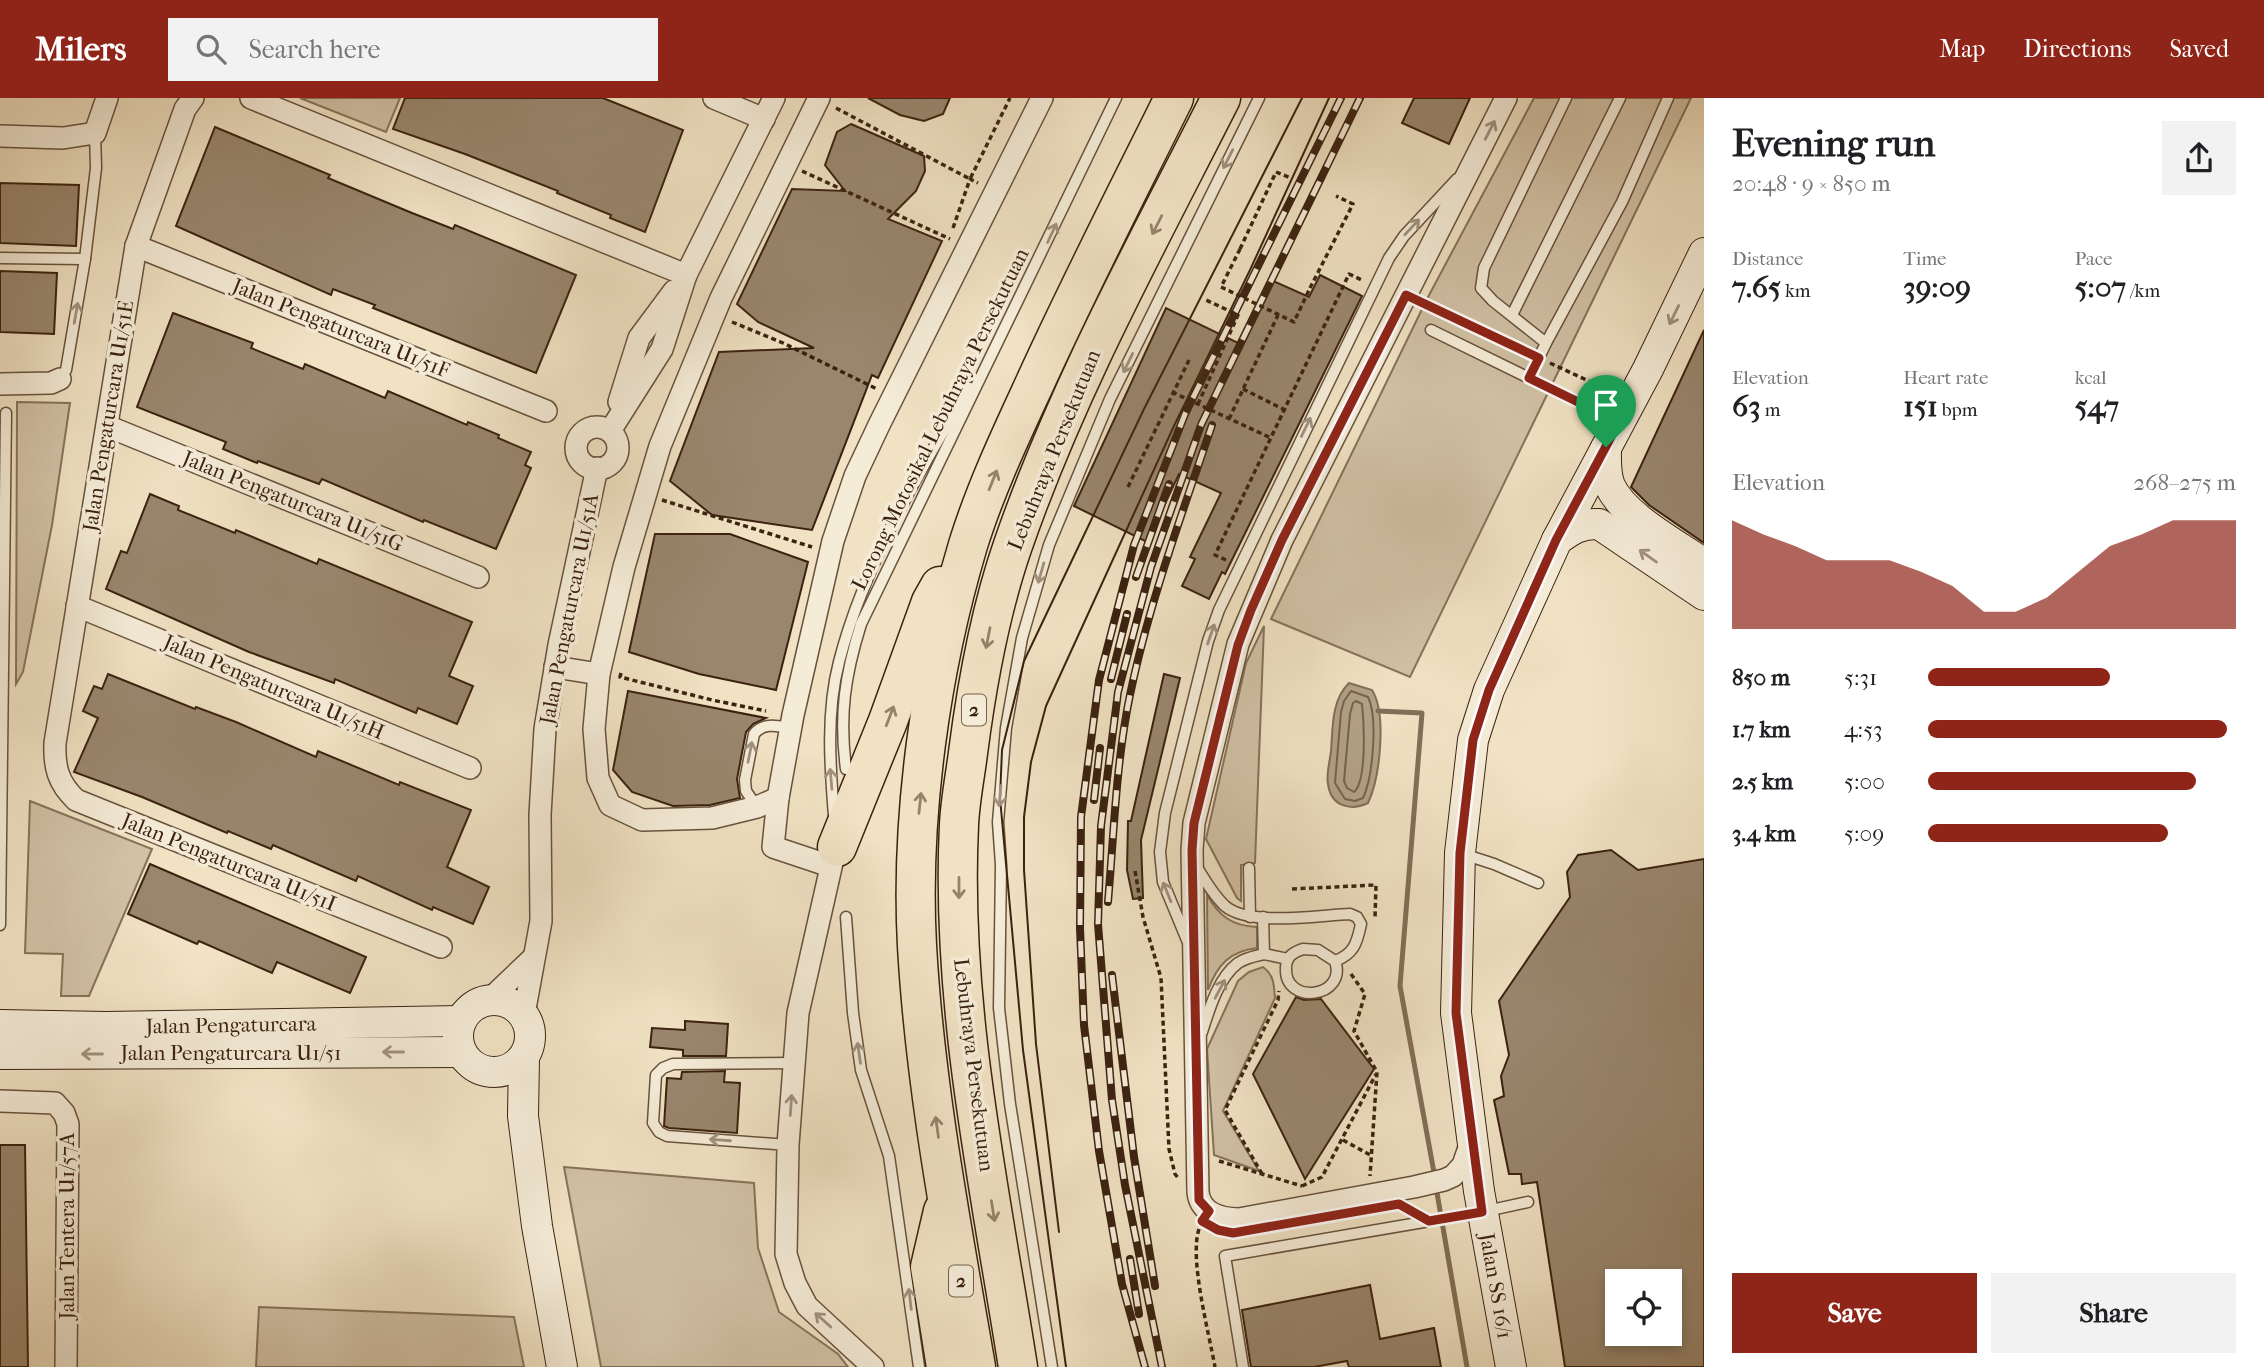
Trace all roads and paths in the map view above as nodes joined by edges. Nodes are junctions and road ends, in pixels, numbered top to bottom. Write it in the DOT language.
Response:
graph roads {
  1 [pos="107,98"];
  2 [pos="193,98"];
  3 [pos="251,98"];
  4 [pos="714,98"];
  5 [pos="774,98"];
  6 [pos="1010,98"];
  7 [pos="1042,98"];
  8 [pos="1116,98"];
  9 [pos="1174,98"];
  10 [pos="1221,98"];
  11 [pos="1259,98"];
  12 [pos="1506,98"];
  13 [pos="1566,98"];
  14 [pos="1620,98"];
  15 [pos="1668,98"];
  16 [pos="819,99"];
  17 [pos="764,119"];
  18 [pos="95,133"];
  19 [pos="0,136"];
  20 [pos="1473,162"];
  21 [pos="795,168"];
  22 [pos="1291,178"];
  23 [pos="970,179"];
  24 [pos="978,183"];
  25 [pos="1336,196"];
  26 [pos="950,239"];
  27 [pos="136,246"];
  28 [pos="946,248"];
  29 [pos="1704,253"];
  30 [pos="0,258"];
  31 [pos="85,259"];
  32 [pos="686,275"];
  33 [pos="1370,284"];
  34 [pos="1406,295"];
  35 [pos="1206,299"];
  36 [pos="714,314"];
  37 [pos="1278,315"];
  38 [pos="1512,315"];
  39 [pos="1432,330"];
  40 [pos="1546,343"];
  41 [pos="999,344"];
  42 [pos="1539,358"];
  43 [pos="1189,360"];
  44 [pos="1529,378"];
  45 [pos="60,379"];
  46 [pos="883,379"];
  47 [pos="0,384"];
  48 [pos="1243,389"];
  49 [pos="1172,392"];
  50 [pos="1198,404"];
  51 [pos="1285,410"];
  52 [pos="546,411"];
  53 [pos="6,413"];
  54 [pos="1229,419"];
  55 [pos="1619,423"];
  56 [pos="107,426"];
  57 [pos="610,431"];
  58 [pos="1271,438"];
  59 [pos="597,468"];
  60 [pos="1128,487"];
  61 [pos="658,499"];
  62 [pos="1556,540"];
  63 [pos="969,544"];
  64 [pos="811,559"];
  65 [pos="1226,560"];
  66 [pos="1703,562"];
  67 [pos="478,577"];
  68 [pos="1704,595"];
  69 [pos="77,606"];
  70 [pos="622,665"];
  71 [pos="555,667"];
  72 [pos="599,674"];
  73 [pos="2,686"];
  74 [pos="774,713"];
  75 [pos="791,728"];
  76 [pos="55,743"];
  77 [pos="470,768"];
  78 [pos="846,769"];
  79 [pos="778,798"];
  80 [pos="757,807"];
  81 [pos="1460,853"];
  82 [pos="833,857"];
  83 [pos="1192,861"];
  84 [pos="1249,868"];
  85 [pos="1135,871"];
  86 [pos="1538,883"];
  87 [pos="1250,916"];
  88 [pos="846,917"];
  89 [pos="1264,917"];
  90 [pos="0,925"];
  91 [pos="442,947"];
  92 [pos="1264,954"];
  93 [pos="1194,955"];
  94 [pos="532,959"];
  95 [pos="1288,959"];
  96 [pos="1335,961"];
  97 [pos="1350,972"];
  98 [pos="1278,983"];
  99 [pos="491,999"];
  100 [pos="524,1014"];
  101 [pos="461,1021"];
  102 [pos="0,1025"];
  103 [pos="1197,1044"];
  104 [pos="461,1052"];
  105 [pos="0,1054"];
  106 [pos="524,1057"];
  107 [pos="794,1063"];
  108 [pos="487,1072"];
  109 [pos="1377,1072"];
  110 [pos="0,1101"];
  111 [pos="523,1116"];
  112 [pos="1472,1135"];
  113 [pos="1342,1140"];
  114 [pos="788,1145"];
  115 [pos="1372,1156"];
  116 [pos="1219,1161"];
  117 [pos="1262,1174"];
  118 [pos="1370,1176"];
  119 [pos="1181,1182"];
  120 [pos="947,1195"];
  121 [pos="1528,1202"];
  122 [pos="1209,1211"];
  123 [pos="1482,1212"];
  124 [pos="66,1367"];
  125 [pos="562,1367"];
  126 [pos="873,1367"];
  127 [pos="919,1367"];
  128 [pos="946,1367"];
  129 [pos="976,1367"];
  130 [pos="1018,1367"];
  131 [pos="1052,1367"];
  132 [pos="1215,1367"];
  133 [pos="1243,1367"];
  134 [pos="1511,1367"];
  1 -- 18 [label="street"];
  2 -- 27 [label="street, Jalan Pengaturcara U1/51E"];
  3 -- 32 [label="street"];
  4 -- 17 [label="street"];
  5 -- 17 [label="street"];
  6 -- 23 [label="path"];
  7 -- 75 [label="street"];
  41 -- 8 [label="lane, Lorong Motosikal Lebuhraya Persekutuan, one-way"];
  63 -- 9 [label="highway, Lebuhraya Persekutuan / 2, one-way"];
  10 -- 130 [label="highway, Lebuhraya Persekutuan / 2, one-way"];
  11 -- 131 [label="lane, one-way"];
  20 -- 12 [label="street, one-way"];
  13 -- 38 [label="lane"];
  14 -- 38 [label="lane"];
  15 -- 40 [label="lane"];
  16 -- 23 [label="path"];
  16 -- 36 [label="street"];
  17 -- 32 [label="street"];
  18 -- 19 [label="street"];
  18 -- 31 [label="lane"];
  20 -- 34 [label="street"];
  93 -- 20 [label="lane, one-way"];
  21 -- 26 [label="path"];
  22 -- 37 [label="path, bridge"];
  23 -- 24 [label="path"];
  23 -- 26 [label="path"];
  25 -- 37 [label="path, bridge"];
  26 -- 28 [label="path"];
  27 -- 52 [label="street, Jalan Pengaturcara U1/51F"];
  27 -- 56 [label="street, Jalan Pengaturcara U1/51E"];
  29 -- 55 [label="street, Jalan SS 16/1, one-way"];
  30 -- 31 [label="lane"];
  45 -- 31 [label="lane, one-way"];
  32 -- 57 [label="street"];
  33 -- 51 [label="path"];
  34 -- 42 [label="path"];
  34 -- 83 [label="street"];
  35 -- 50 [label="path, bridge"];
  36 -- 46 [label="path"];
  36 -- 72 [label="street"];
  37 -- 48 [label="path"];
  38 -- 40 [label="lane"];
  39 -- 44 [label="lane"];
  40 -- 42 [label="lane"];
  41 -- 78 [label="lane, Lorong Motosikal Lebuhraya Persekutuan"];
  82 -- 41 [label="lane, one-way"];
  42 -- 44 [label="lane"];
  42 -- 55 [label="path"];
  43 -- 49 [label="path, bridge"];
  44 -- 55 [label="lane"];
  45 -- 47 [label="street"];
  48 -- 51 [label="path"];
  48 -- 54 [label="path"];
  49 -- 50 [label="path, bridge"];
  49 -- 60 [label="path"];
  50 -- 54 [label="path, bridge"];
  51 -- 58 [label="path"];
  53 -- 73 [label="lane"];
  54 -- 58 [label="path, bridge"];
  55 -- 62 [label="street, Jalan SS 16/1"];
  55 -- 66 [label="street"];
  56 -- 67 [label="street, Jalan Pengaturcara U1/51G"];
  56 -- 69 [label="street, Jalan Pengaturcara U1/51E"];
  57 -- 59 [label="street"];
  57 -- 59 [label="street"];
  58 -- 65 [label="path"];
  59 -- 71 [label="street, Jalan Pengaturcara U1/51A"];
  61 -- 64 [label="path"];
  68 -- 62 [label="street, one-way"];
  62 -- 81 [label="street, Jalan SS 16/1"];
  82 -- 63 [label="highway, one-way"];
  120 -- 63 [label="highway, Lebuhraya Persekutuan / 2, one-way"];
  69 -- 76 [label="street, Jalan Pengaturcara U1/51E"];
  69 -- 77 [label="street, Jalan Pengaturcara U1/51H"];
  70 -- 74 [label="path"];
  71 -- 72 [label="street"];
  71 -- 94 [label="street, Jalan Pengaturcara U1/51A"];
  72 -- 80 [label="street"];
  73 -- 90 [label="lane"];
  75 -- 79 [label="street"];
  80 -- 75 [label="lane, one-way"];
  76 -- 91 [label="street, Jalan Pengaturcara U1/51I"];
  79 -- 80 [label="street"];
  79 -- 82 [label="street"];
  81 -- 86 [label="lane"];
  81 -- 112 [label="street, Jalan SS 16/1"];
  82 -- 107 [label="street"];
  83 -- 87 [label="lane"];
  83 -- 93 [label="street"];
  84 -- 87 [label="lane"];
  85 -- 119 [label="path"];
  87 -- 89 [label="lane"];
  127 -- 88 [label="lane, one-way"];
  89 -- 92 [label="lane"];
  89 -- 96 [label="lane"];
  92 -- 95 [label="lane"];
  103 -- 92 [label="lane, one-way"];
  93 -- 103 [label="street"];
  94 -- 99 [label="street"];
  94 -- 100 [label="street, Jalan Pengaturcara U1/51A"];
  95 -- 96 [label="lane"];
  95 -- 96 [label="lane"];
  97 -- 109 [label="path"];
  98 -- 117 [label="path"];
  99 -- 100 [label="street"];
  99 -- 101 [label="street"];
  100 -- 106 [label="street"];
  101 -- 102 [label="street, Jalan Pengaturcara"];
  101 -- 104 [label="street"];
  103 -- 122 [label="street"];
  104 -- 105 [label="street, Jalan Pengaturcara U1/51, one-way"];
  104 -- 108 [label="street"];
  106 -- 108 [label="street"];
  106 -- 111 [label="street"];
  114 -- 107 [label="street, one-way"];
  114 -- 107 [label="lane, one-way"];
  108 -- 111 [label="street"];
  109 -- 113 [label="path"];
  109 -- 115 [label="path"];
  110 -- 124 [label="street, Jalan Tentera U1/57A"];
  111 -- 125 [label="street"];
  112 -- 122 [label="street"];
  112 -- 123 [label="street, Jalan SS 16/1"];
  113 -- 115 [label="path"];
  113 -- 117 [label="path"];
  126 -- 114 [label="street, one-way"];
  115 -- 118 [label="path"];
  116 -- 117 [label="path"];
  120 -- 128 [label="highway"];
  120 -- 129 [label="highway, Lebuhraya Persekutuan / 2"];
  121 -- 123 [label="lane"];
  122 -- 132 [label="path"];
  123 -- 133 [label="lane"];
  123 -- 134 [label="street, Jalan SS 16/1"];
}
